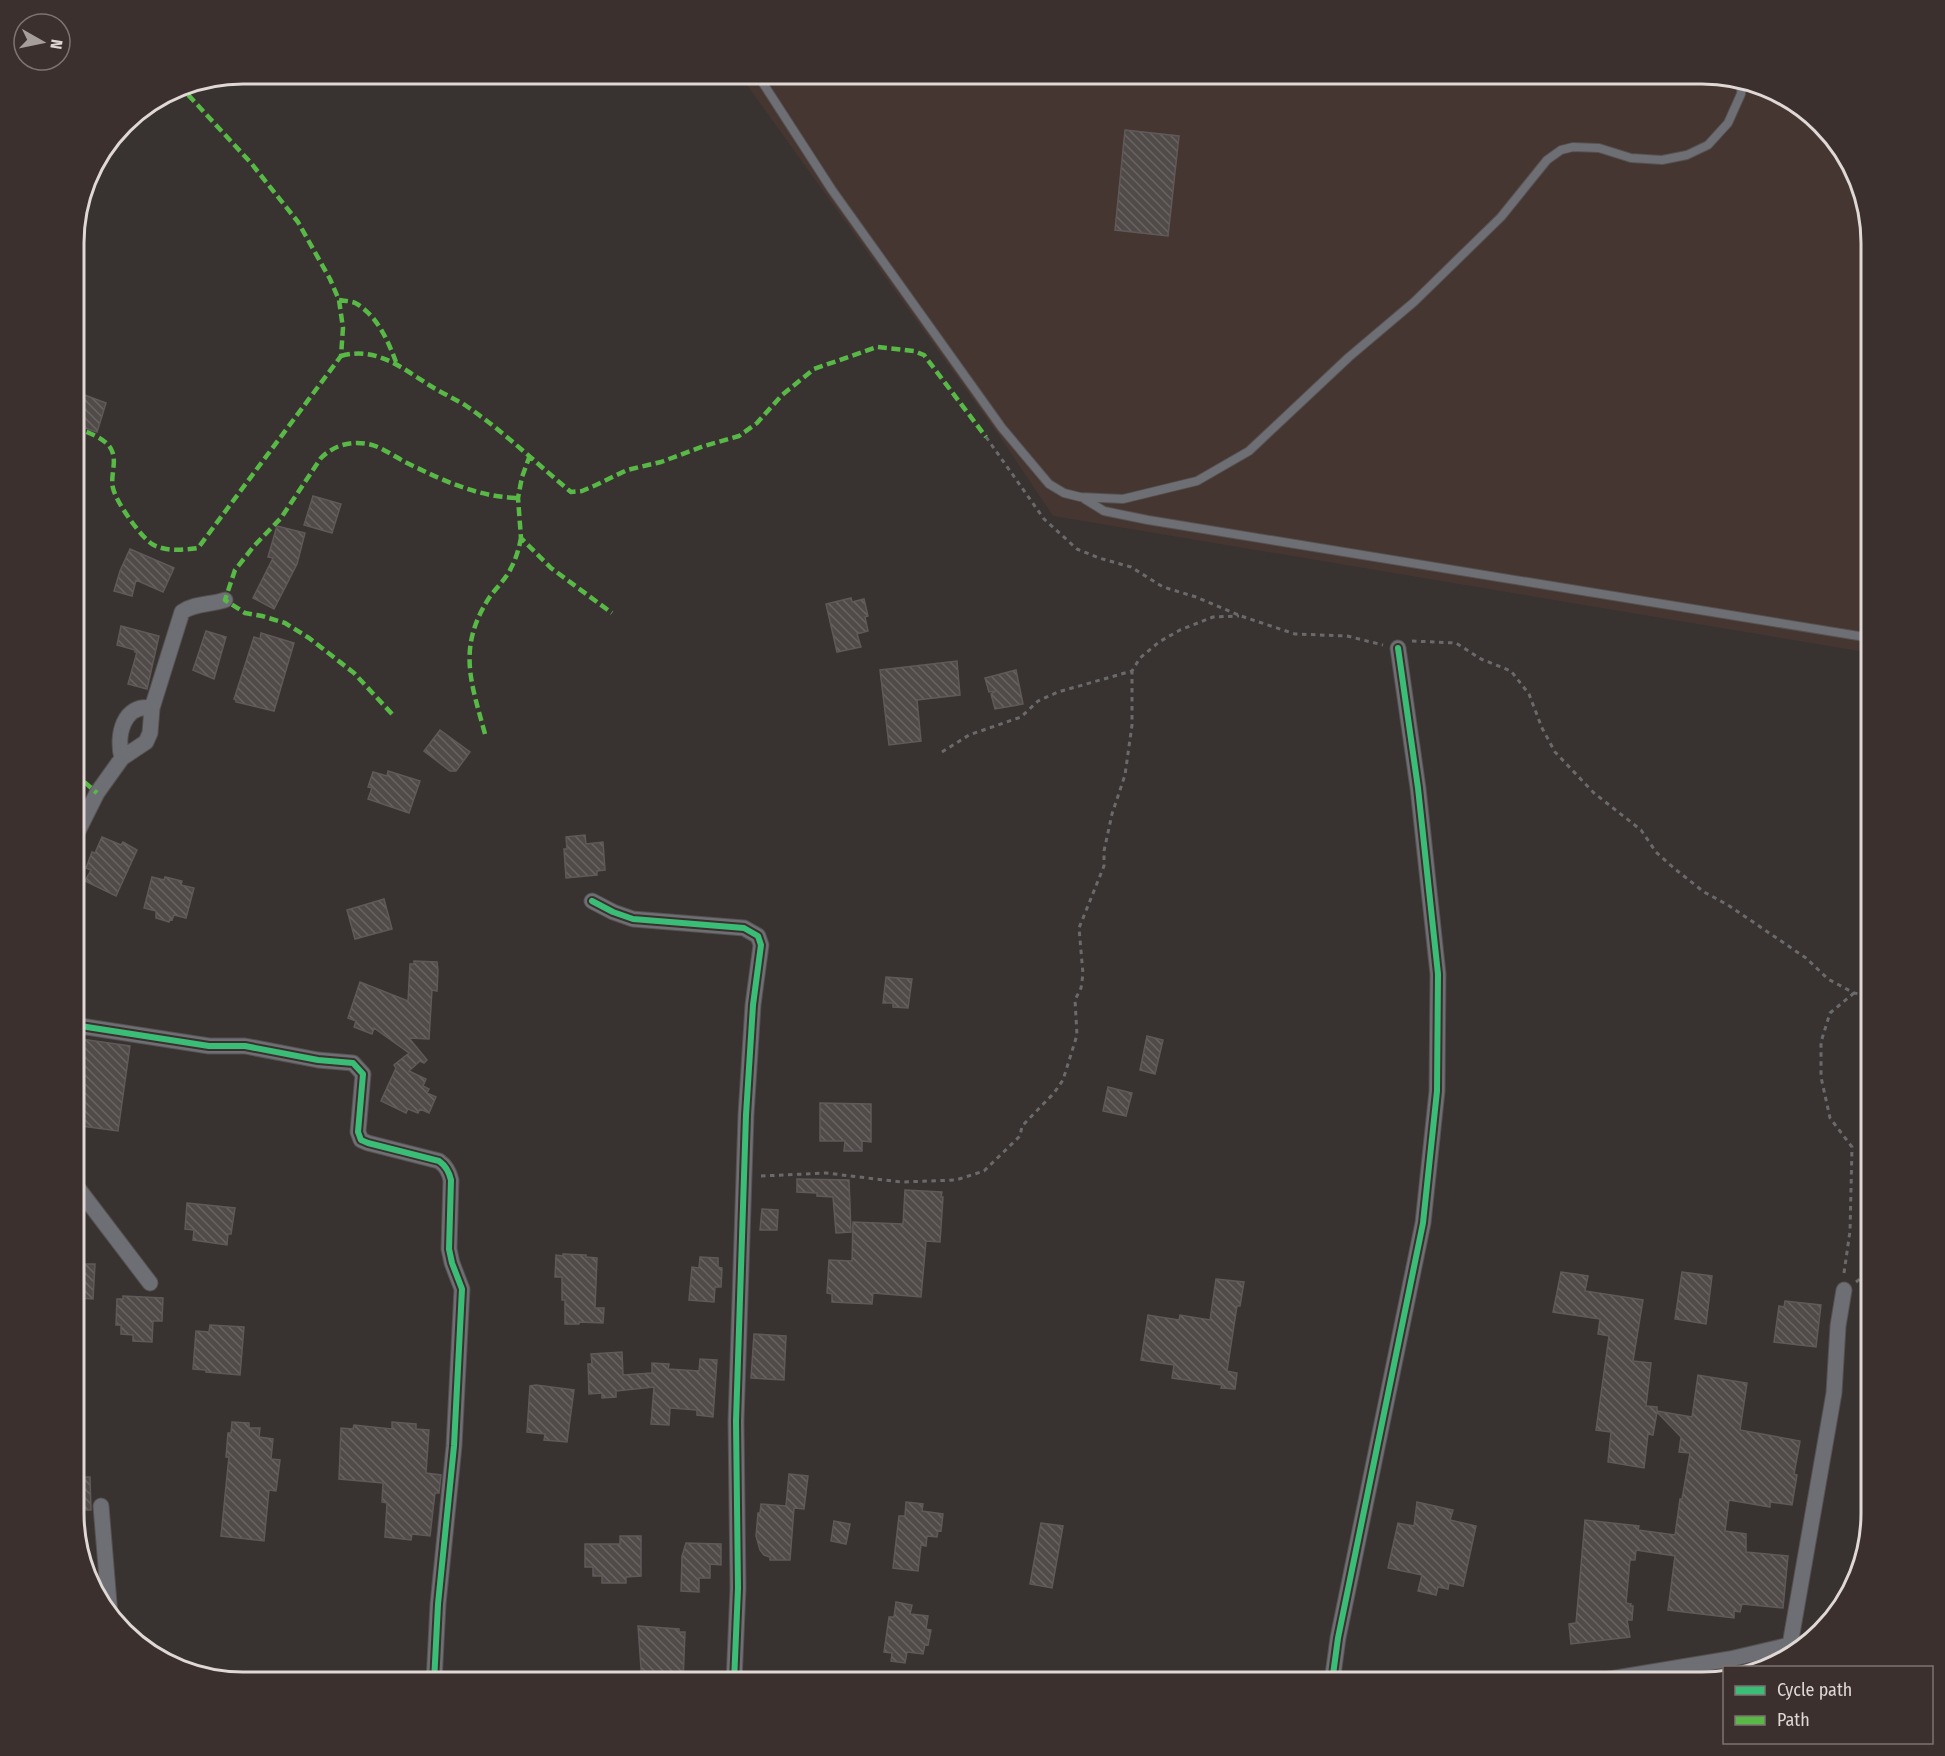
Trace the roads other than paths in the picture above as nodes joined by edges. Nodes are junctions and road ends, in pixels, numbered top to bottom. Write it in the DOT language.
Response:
graph roads {
  1 [pos="763,84"];
  2 [pos="1741,89"];
  3 [pos="1080,497"];
  4 [pos="225,600"];
  5 [pos="1861,636"];
  6 [pos="1398,648"];
  7 [pos="152,708"];
  8 [pos="122,758"];
  9 [pos="84,819"];
  10 [pos="592,901"];
  11 [pos="84,1027"];
  12 [pos="84,1196"];
  13 [pos="150,1283"];
  14 [pos="1844,1290"];
  15 [pos="101,1506"];
  16 [pos="109,1597"];
  17 [pos="1790,1645"];
  18 [pos="435,1672"];
  19 [pos="734,1672"];
  20 [pos="1333,1672"];
  21 [pos="1673,1672"];
  1 -- 3 [label="lane"];
  2 -- 3 [label="lane"];
  3 -- 5 [label="lane"];
  4 -- 7 [label="street"];
  6 -- 20 [label="street"];
  7 -- 8 [label="street"];
  7 -- 8 [label="street"];
  8 -- 9 [label="street"];
  10 -- 19 [label="street"];
  11 -- 18 [label="street"];
  12 -- 13 [label="street"];
  14 -- 17 [label="street"];
  15 -- 16 [label="street"];
  17 -- 21 [label="street"];
}
